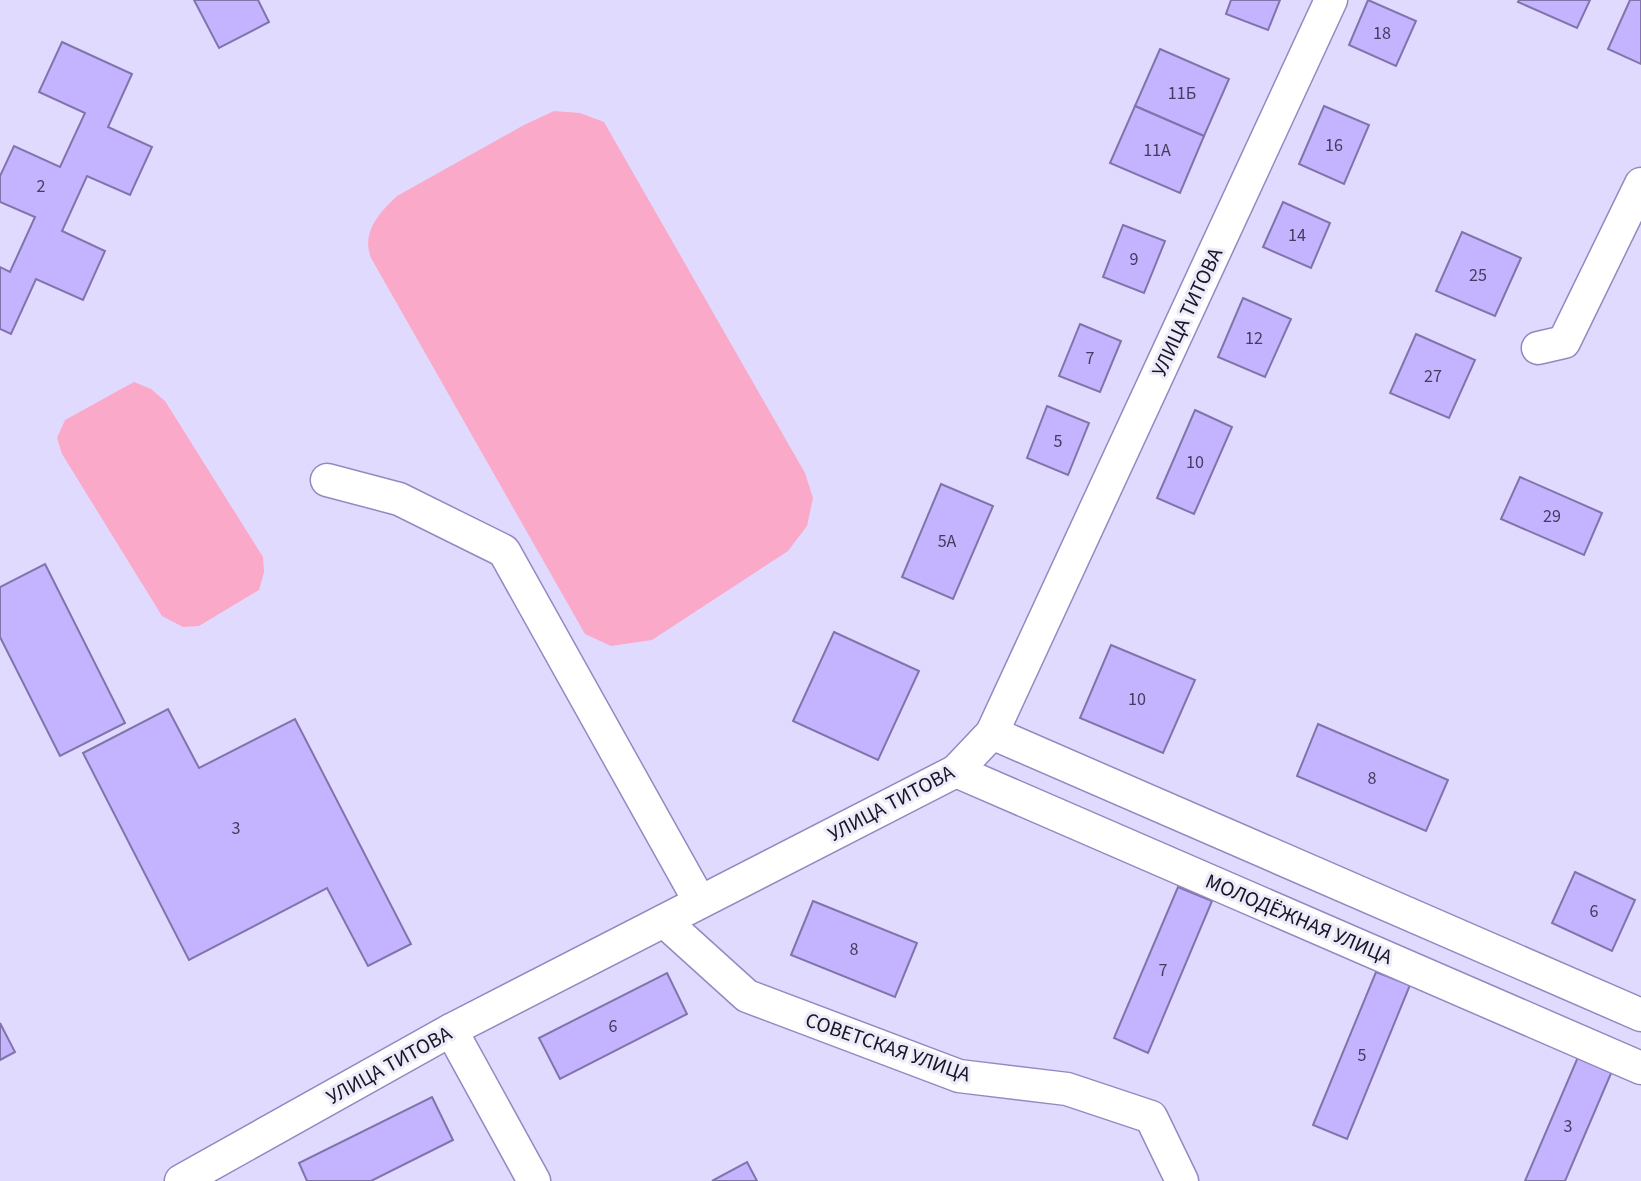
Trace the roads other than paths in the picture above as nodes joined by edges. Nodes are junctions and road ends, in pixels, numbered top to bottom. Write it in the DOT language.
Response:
graph roads {
  1 [pos="1331,0"];
  2 [pos="1641,184"];
  3 [pos="1538,348"];
  4 [pos="327,480"];
  5 [pos="992,733"];
  6 [pos="956,771"];
  7 [pos="700,902"];
  8 [pos="664,921"];
  9 [pos="1641,1015"];
  10 [pos="451,1030"];
  11 [pos="1641,1068"];
  12 [pos="228,1170"];
  13 [pos="181,1181"];
  14 [pos="534,1181"];
  15 [pos="1182,1181"];
  1 -- 5 [label="street, УЛИЦА ТИТОВА"];
  2 -- 3 [label="street"];
  4 -- 7 [label="street"];
  5 -- 6 [label="street, УЛИЦА ТИТОВА"];
  5 -- 9 [label="street"];
  6 -- 7 [label="street, УЛИЦА ТИТОВА"];
  6 -- 11 [label="street, МОЛОДЁЖНАЯ УЛИЦА"];
  7 -- 8 [label="street, УЛИЦА ТИТОВА"];
  8 -- 10 [label="street, УЛИЦА ТИТОВА"];
  8 -- 15 [label="street, СОВЕТСКАЯ УЛИЦА"];
  10 -- 12 [label="street, УЛИЦА ТИТОВА"];
  10 -- 14 [label="street"];
  12 -- 13 [label="street, УЛИЦА ТИТОВА"];
}
